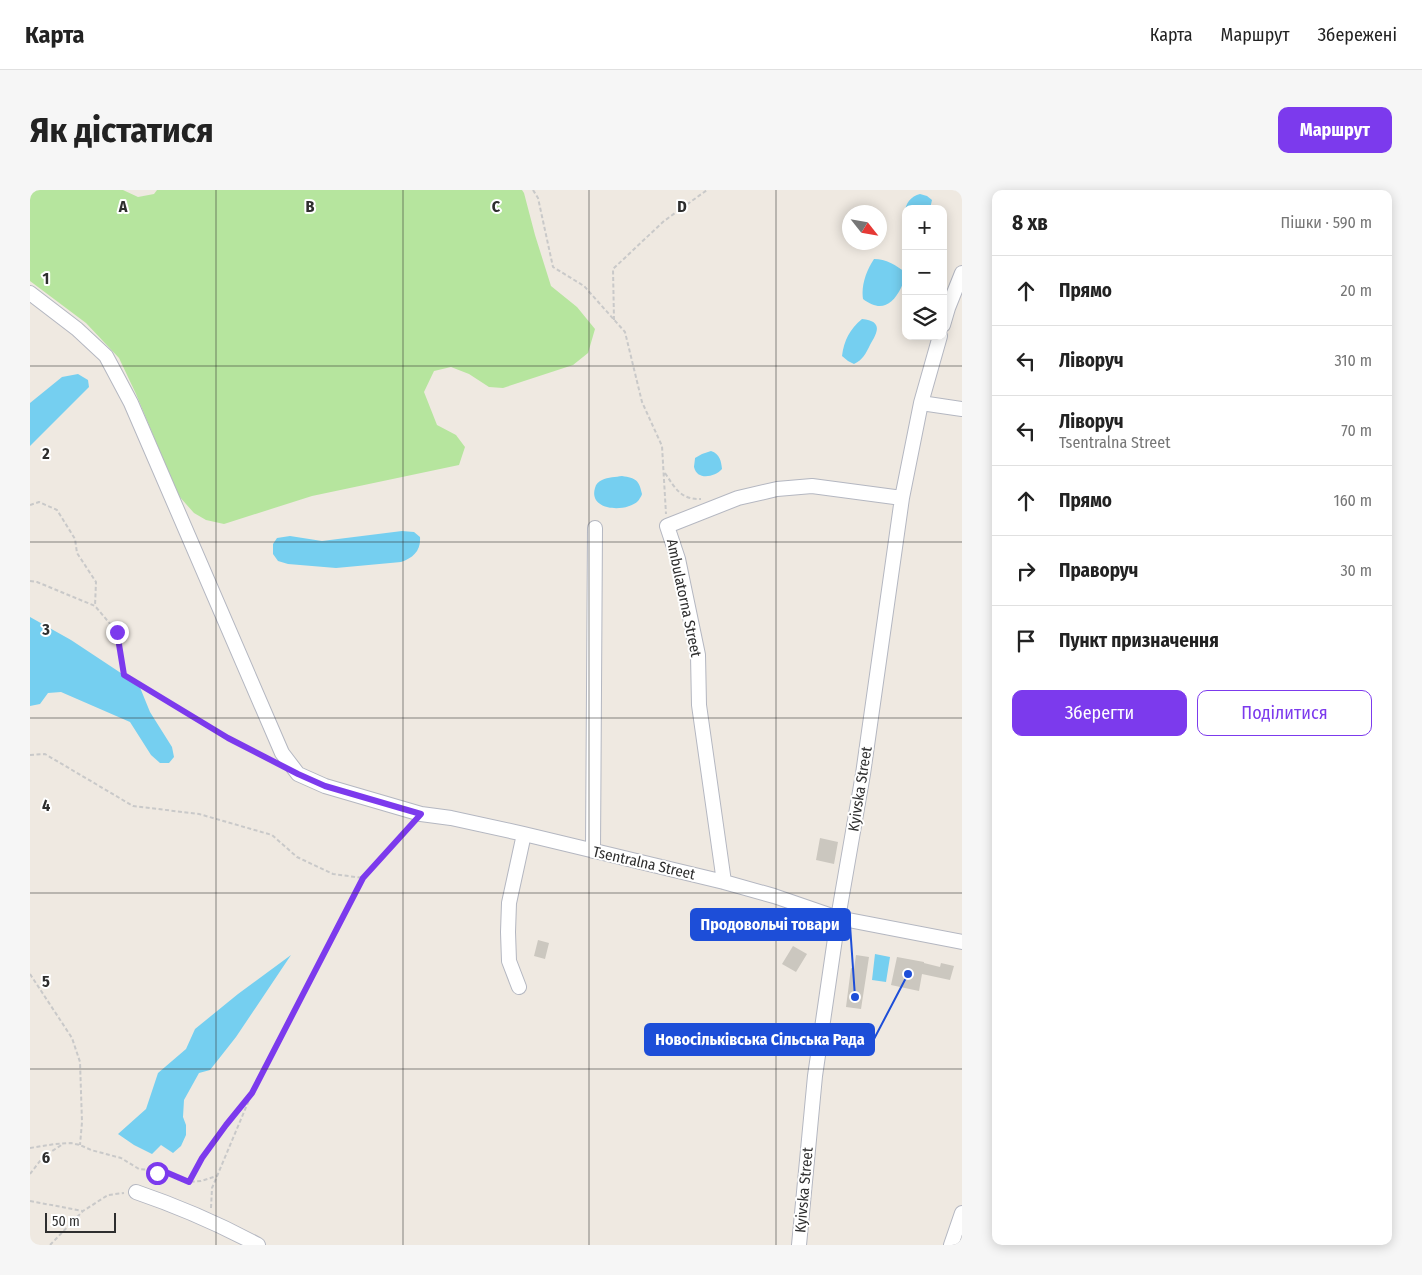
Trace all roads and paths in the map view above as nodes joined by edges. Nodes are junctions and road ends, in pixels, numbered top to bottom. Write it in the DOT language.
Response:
graph roads {
  1 [pos="533,190"];
  2 [pos="707,190"];
  3 [pos="962,273"];
  4 [pos="30,293"];
  5 [pos="947,311"];
  6 [pos="614,320"];
  7 [pos="939,340"];
  8 [pos="921,403"];
  9 [pos="962,409"];
  10 [pos="664,472"];
  11 [pos="902,498"];
  12 [pos="702,499"];
  13 [pos="30,505"];
  14 [pos="667,526"];
  15 [pos="595,528"];
  16 [pos="30,581"];
  17 [pos="95,606"];
  18 [pos="30,755"];
  19 [pos="272,760"];
  20 [pos="421,814"];
  21 [pos="524,834"];
  22 [pos="594,850"];
  23 [pos="363,878"];
  24 [pos="724,882"];
  25 [pos="838,918"];
  26 [pos="962,942"];
  27 [pos="30,974"];
  28 [pos="519,987"];
  29 [pos="252,1093"];
  30 [pos="64,1144"];
  31 [pos="80,1145"];
  32 [pos="30,1148"];
  33 [pos="30,1174"];
  34 [pos="217,1176"];
  35 [pos="189,1182"];
  36 [pos="136,1192"];
  37 [pos="30,1201"];
  38 [pos="83,1211"];
  39 [pos="962,1213"];
  40 [pos="221,1225"];
  41 [pos="50,1245"];
  42 [pos="258,1245"];
  43 [pos="800,1245"];
  44 [pos="951,1245"];
  1 -- 6 [label="path"];
  2 -- 6 [label="path"];
  3 -- 5 [label="street"];
  4 -- 20 [label="street, Tsentralna Street"];
  6 -- 10 [label="path"];
  7 -- 8 [label="street, Kyivska Street"];
  8 -- 9 [label="street"];
  8 -- 11 [label="street, Kyivska Street"];
  10 -- 12 [label="path"];
  10 -- 14 [label="path"];
  11 -- 14 [label="street, Ambulatorna Street"];
  11 -- 25 [label="street, Kyivska Street"];
  13 -- 17 [label="path"];
  14 -- 24 [label="street, Ambulatorna Street"];
  15 -- 22 [label="street"];
  16 -- 17 [label="path"];
  17 -- 19 [label="path"];
  18 -- 23 [label="path"];
  20 -- 21 [label="street, Tsentralna Street"];
  20 -- 23 [label="path"];
  21 -- 22 [label="street, Tsentralna Street"];
  21 -- 28 [label="street"];
  22 -- 24 [label="street, Tsentralna Street"];
  23 -- 29 [label="path"];
  24 -- 25 [label="street, Tsentralna Street"];
  25 -- 26 [label="street, Tsentralna Street"];
  25 -- 43 [label="street, Kyivska Street"];
  27 -- 31 [label="path"];
  29 -- 34 [label="path"];
  29 -- 35 [label="path"];
  30 -- 31 [label="path"];
  30 -- 32 [label="path"];
  30 -- 33 [label="path"];
  31 -- 35 [label="path"];
  34 -- 35 [label="path"];
  34 -- 40 [label="path"];
  36 -- 38 [label="path"];
  36 -- 40 [label="street"];
  37 -- 38 [label="path"];
  38 -- 41 [label="path"];
  39 -- 44 [label="street"];
  40 -- 42 [label="street"];
}
